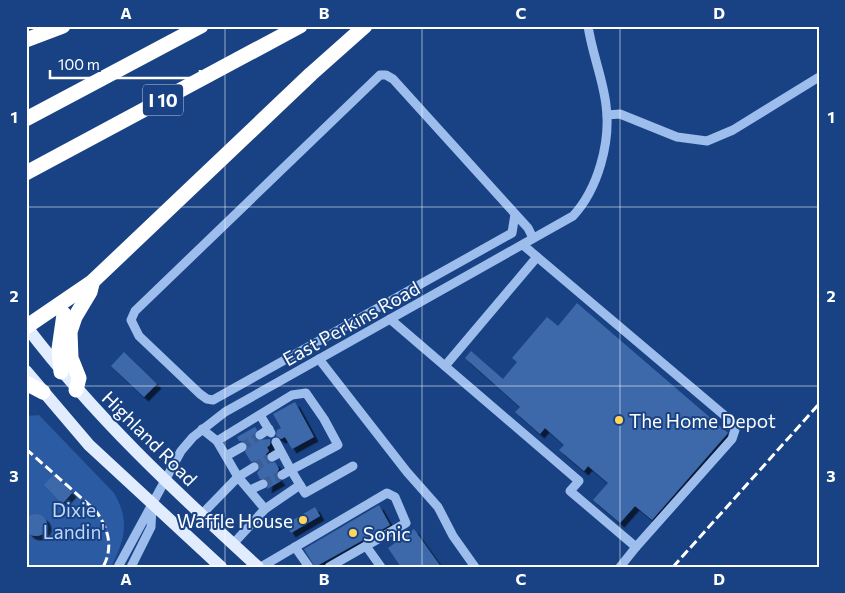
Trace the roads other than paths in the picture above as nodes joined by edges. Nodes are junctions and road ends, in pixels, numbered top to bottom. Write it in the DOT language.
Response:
graph roads {
  1 [pos="40,26"];
  2 [pos="63,26"];
  3 [pos="201,26"];
  4 [pos="300,26"];
  5 [pos="365,26"];
  6 [pos="588,26"];
  7 [pos="26,31"];
  8 [pos="26,40"];
  9 [pos="819,77"];
  10 [pos="607,115"];
  11 [pos="26,119"];
  12 [pos="26,173"];
  13 [pos="515,214"];
  14 [pos="534,238"];
  15 [pos="522,245"];
  16 [pos="538,257"];
  17 [pos="92,282"];
  18 [pos="76,294"];
  19 [pos="390,319"];
  20 [pos="26,327"];
  21 [pos="319,359"];
  22 [pos="445,366"];
  23 [pos="26,371"];
  24 [pos="61,372"];
  25 [pos="26,383"];
  26 [pos="76,390"];
  27 [pos="43,392"];
  28 [pos="260,414"];
  29 [pos="202,429"];
  30 [pos="260,435"];
  31 [pos="217,441"];
  32 [pos="276,442"];
  33 [pos="242,447"];
  34 [pos="281,452"];
  35 [pos="226,456"];
  36 [pos="272,457"];
  37 [pos="353,466"];
  38 [pos="254,467"];
  39 [pos="291,470"];
  40 [pos="282,475"];
  41 [pos="238,477"];
  42 [pos="166,481"];
  43 [pos="263,484"];
  44 [pos="300,485"];
  45 [pos="250,490"];
  46 [pos="152,504"];
  47 [pos="265,509"];
  48 [pos="202,514"];
  49 [pos="233,544"];
  50 [pos="366,546"];
  51 [pos="295,547"];
  52 [pos="636,547"];
  53 [pos="470,565"];
  54 [pos="118,567"];
  55 [pos="131,567"];
  56 [pos="221,567"];
  57 [pos="260,567"];
  58 [pos="309,567"];
  59 [pos="329,567"];
  60 [pos="381,567"];
  61 [pos="620,567"];
  1 -- 7 [label="highway"];
  2 -- 8 [label="highway"];
  3 -- 11 [label="highway, I 10"];
  4 -- 12 [label="highway, I 10"];
  5 -- 17 [label="highway"];
  6 -- 10 [label="street"];
  9 -- 10 [label="street"];
  10 -- 14 [label="street, East Perkins Road"];
  13 -- 13 [label="street"];
  13 -- 14 [label="street"];
  14 -- 15 [label="street, East Perkins Road"];
  15 -- 16 [label="street"];
  15 -- 19 [label="street, East Perkins Road"];
  16 -- 22 [label="street"];
  16 -- 52 [label="street"];
  17 -- 18 [label="highway"];
  17 -- 26 [label="highway"];
  18 -- 20 [label="highway"];
  18 -- 24 [label="highway"];
  19 -- 21 [label="street, East Perkins Road"];
  19 -- 22 [label="street"];
  20 -- 24 [label="main road, Highland Road"];
  21 -- 29 [label="street, East Perkins Road"];
  21 -- 53 [label="street"];
  22 -- 52 [label="street"];
  23 -- 27 [label="main road"];
  24 -- 26 [label="main road, Highland Road"];
  25 -- 27 [label="highway"];
  26 -- 42 [label="main road, Highland Road"];
  27 -- 46 [label="main road"];
  28 -- 30 [label="street"];
  28 -- 31 [label="street"];
  28 -- 39 [label="street"];
  29 -- 31 [label="street"];
  29 -- 42 [label="street, East Perkins Road"];
  31 -- 35 [label="street"];
  32 -- 34 [label="street"];
  33 -- 35 [label="street"];
  34 -- 36 [label="street"];
  34 -- 39 [label="street"];
  35 -- 41 [label="street"];
  37 -- 44 [label="street"];
  38 -- 41 [label="street"];
  39 -- 40 [label="street"];
  39 -- 44 [label="street"];
  41 -- 45 [label="street"];
  41 -- 48 [label="street"];
  42 -- 46 [label="street, East Perkins Road"];
  42 -- 48 [label="main road, Highland Road"];
  43 -- 45 [label="street"];
  44 -- 47 [label="street"];
  45 -- 47 [label="street"];
  46 -- 54 [label="street, East Perkins Road"];
  46 -- 55 [label="street"];
  46 -- 56 [label="main road"];
  47 -- 49 [label="street"];
  48 -- 49 [label="main road, Highland Road"];
  49 -- 57 [label="main road, Highland Road"];
  50 -- 51 [label="street"];
  50 -- 59 [label="street"];
  50 -- 60 [label="street"];
  51 -- 57 [label="street"];
  51 -- 58 [label="street"];
  52 -- 61 [label="street"];
}
